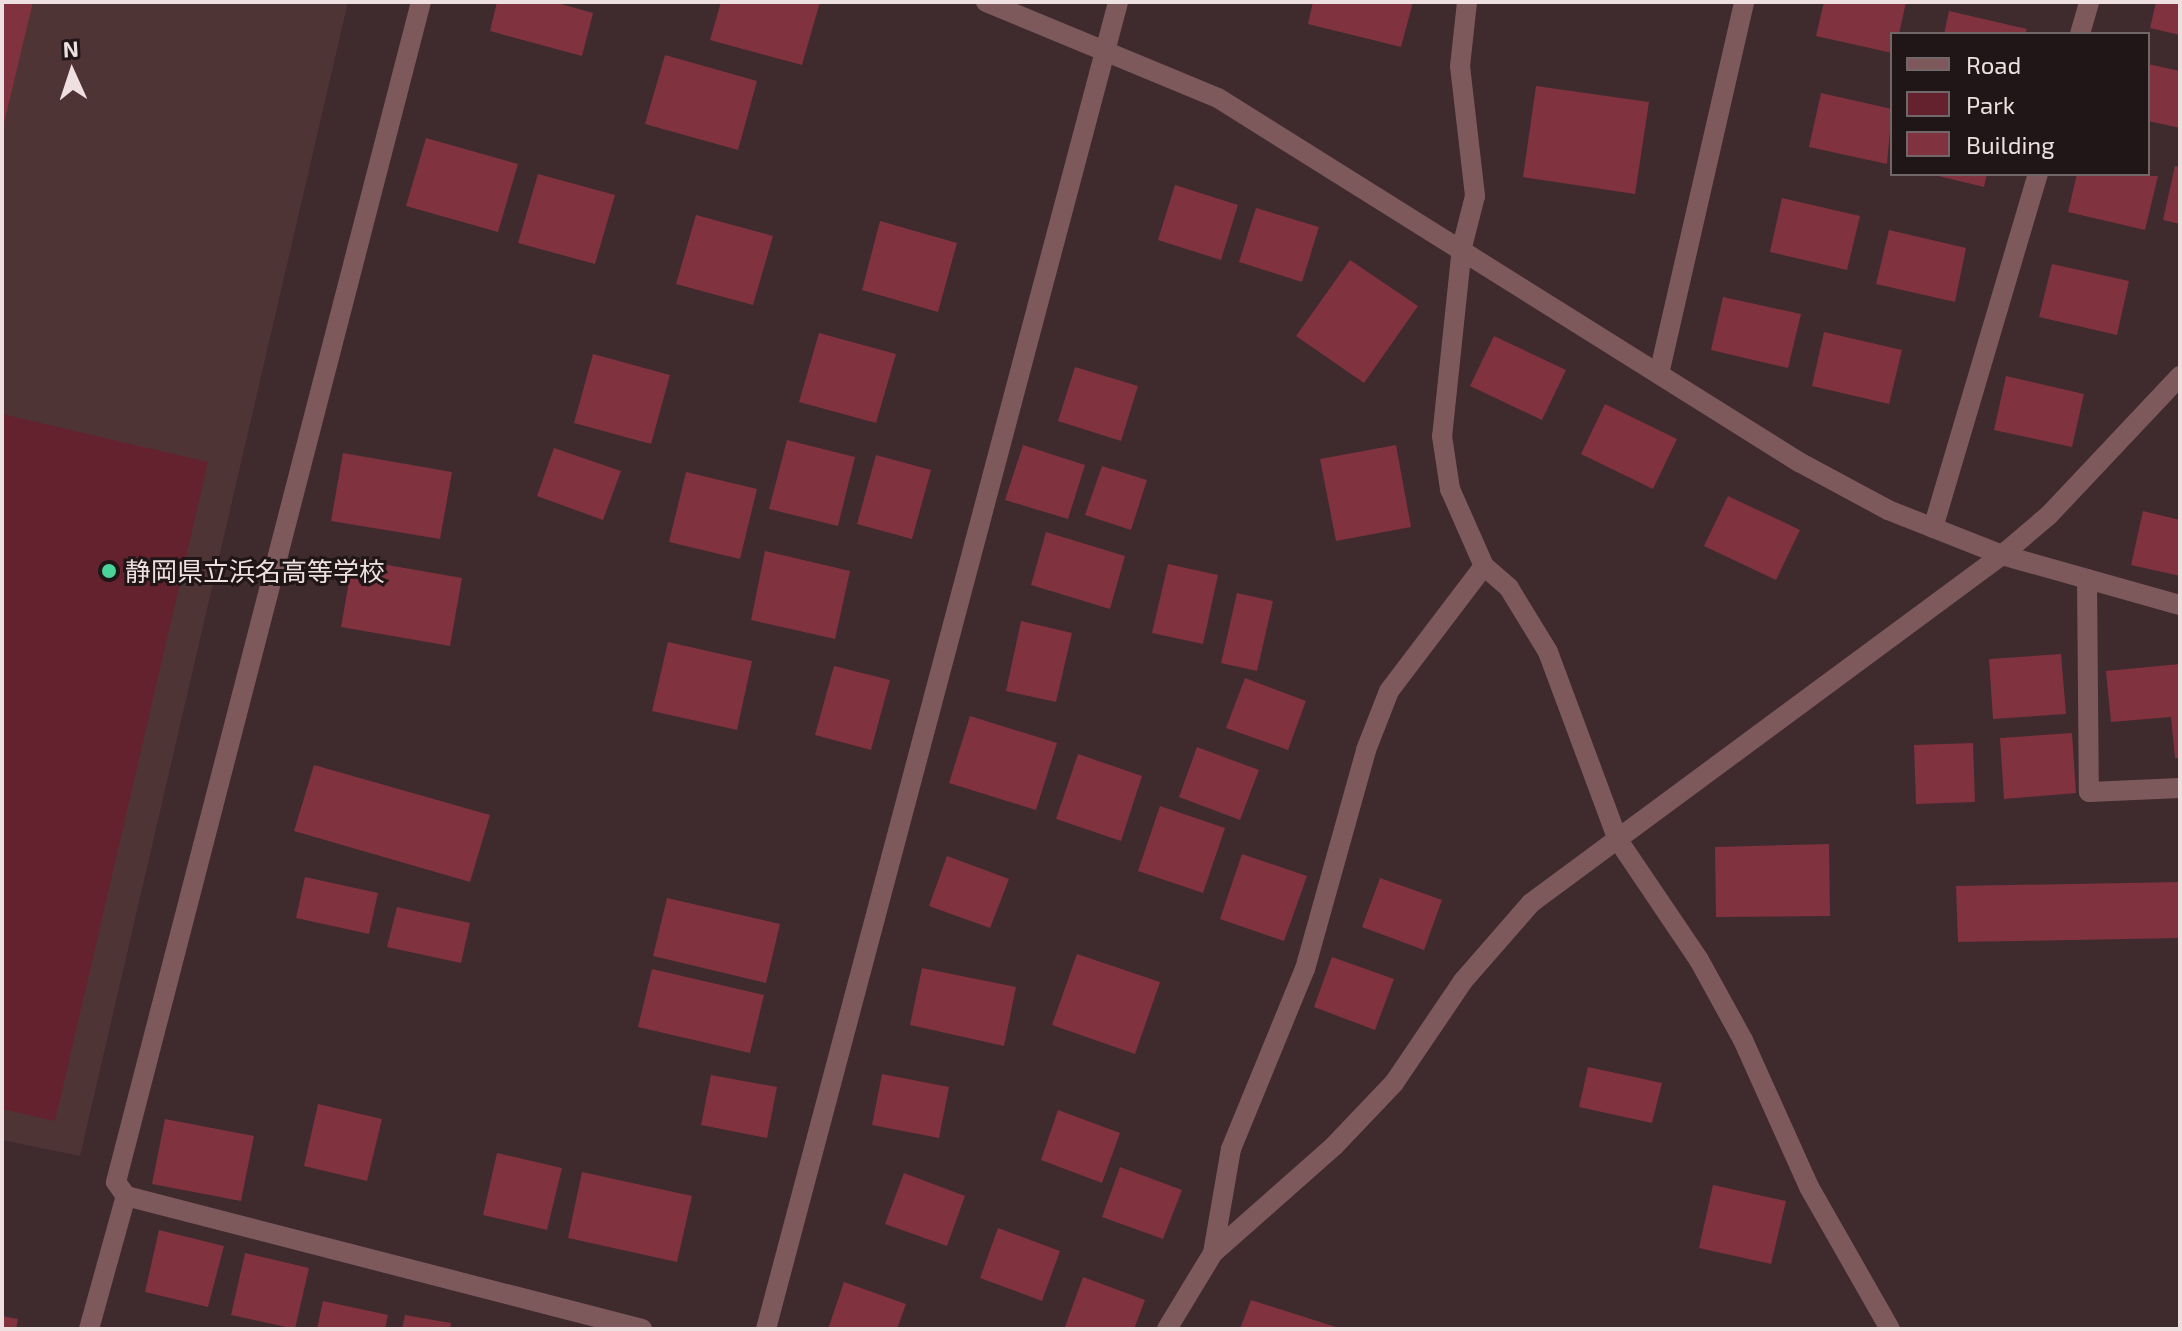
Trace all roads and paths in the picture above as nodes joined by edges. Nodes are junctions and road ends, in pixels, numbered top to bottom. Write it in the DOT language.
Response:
graph roads {
  1 [pos="421,2"];
  2 [pos="986,2"];
  3 [pos="1118,2"];
  4 [pos="1467,2"];
  5 [pos="1744,2"];
  6 [pos="2089,2"];
  7 [pos="2081,32"];
  8 [pos="1106,49"];
  9 [pos="2037,176"];
  10 [pos="1462,247"];
  11 [pos="1659,374"];
  12 [pos="2180,376"];
  13 [pos="1933,528"];
  14 [pos="2002,555"];
  15 [pos="1484,566"];
  16 [pos="2087,579"];
  17 [pos="2180,605"];
  18 [pos="2180,788"];
  19 [pos="1618,840"];
  20 [pos="126,1196"];
  21 [pos="1213,1253"];
  22 [pos="89,1329"];
  23 [pos="642,1329"];
  24 [pos="766,1329"];
  25 [pos="1167,1329"];
  26 [pos="1890,1329"];
  1 -- 20 [label="street"];
  2 -- 8 [label="street"];
  3 -- 8 [label="street"];
  4 -- 10 [label="street"];
  5 -- 11 [label="street"];
  6 -- 7 [label="street"];
  8 -- 10 [label="street"];
  8 -- 24 [label="street"];
  9 -- 13 [label="street"];
  10 -- 11 [label="street"];
  10 -- 15 [label="street"];
  11 -- 13 [label="street"];
  12 -- 14 [label="street"];
  13 -- 14 [label="street"];
  14 -- 16 [label="street"];
  14 -- 19 [label="street"];
  15 -- 19 [label="street"];
  15 -- 21 [label="street"];
  16 -- 17 [label="street"];
  16 -- 18 [label="street"];
  19 -- 21 [label="street"];
  19 -- 26 [label="street"];
  20 -- 22 [label="street"];
  20 -- 23 [label="street"];
  21 -- 25 [label="street"];
}
